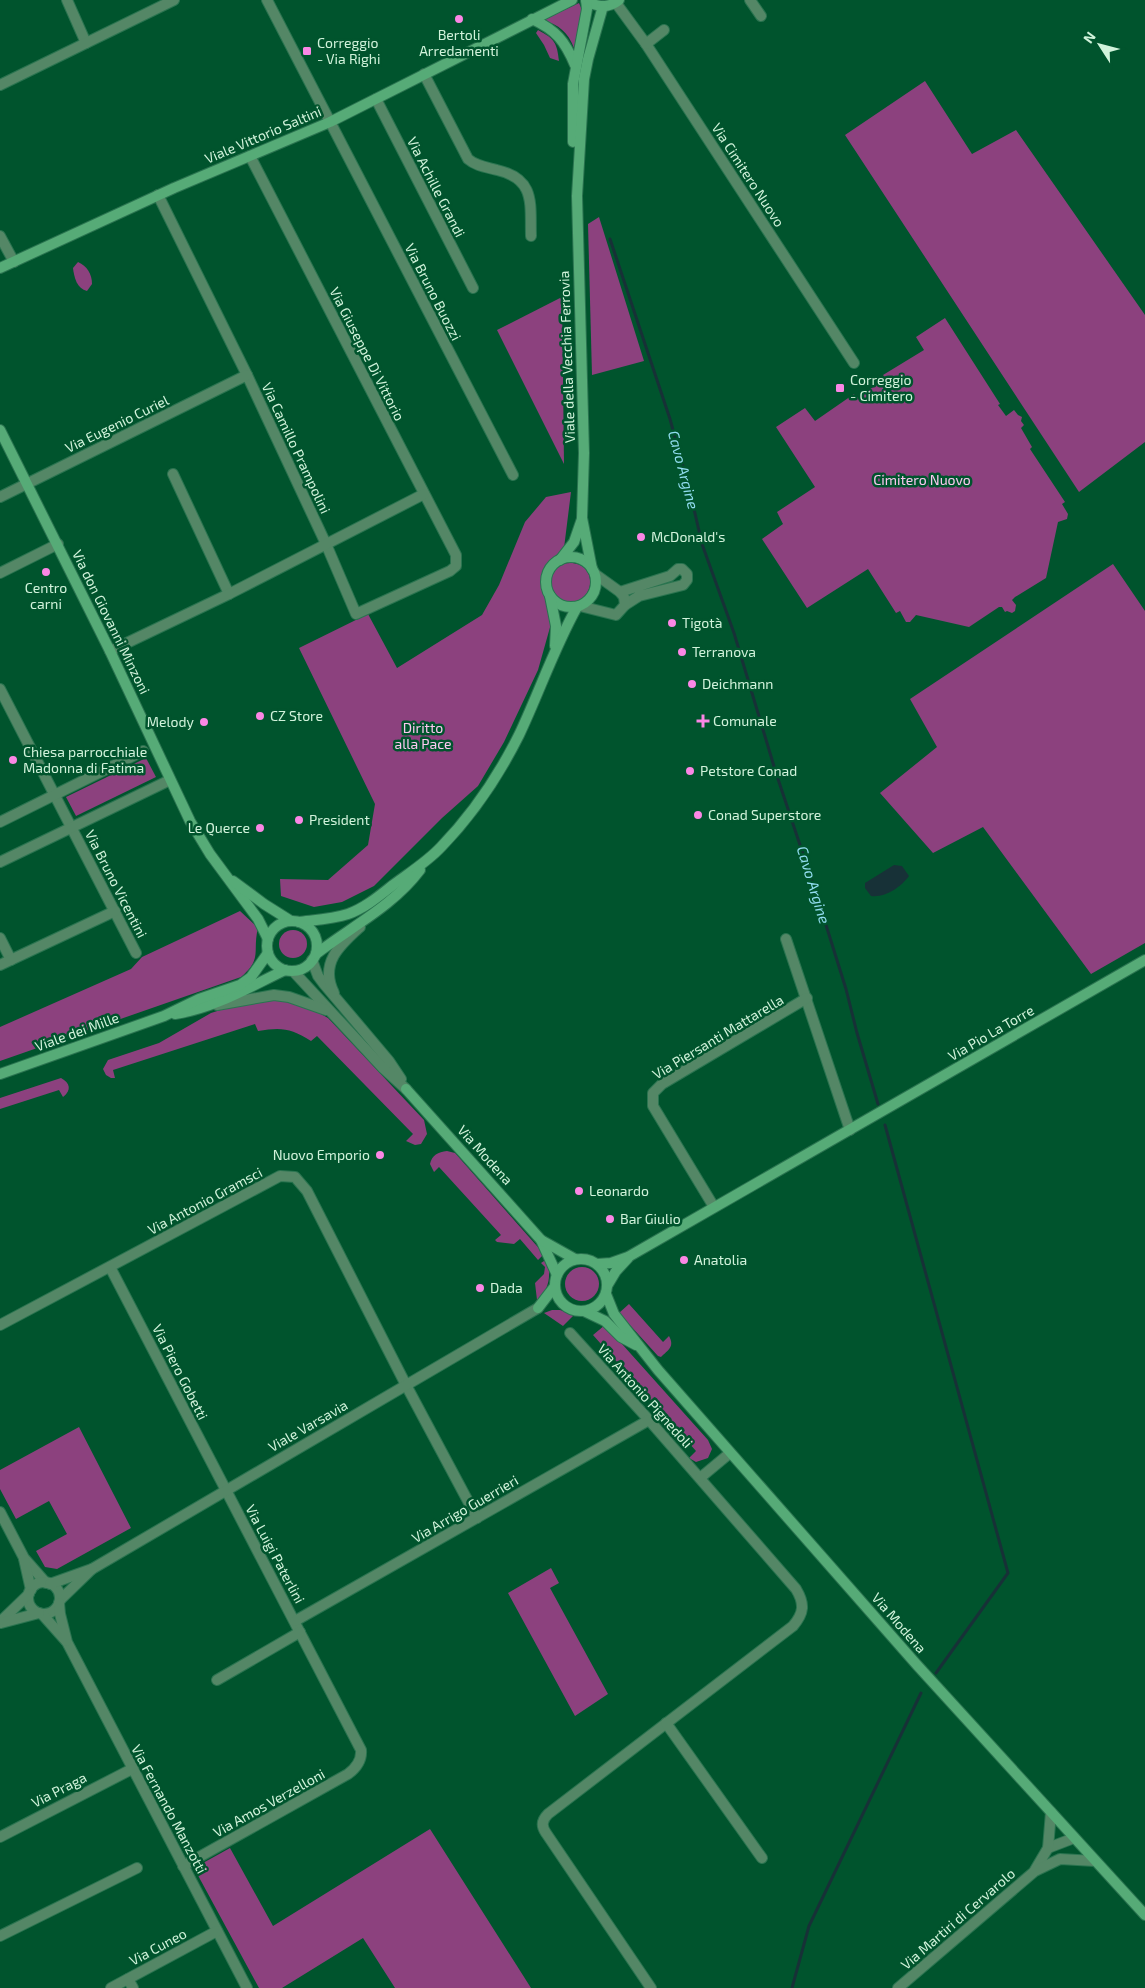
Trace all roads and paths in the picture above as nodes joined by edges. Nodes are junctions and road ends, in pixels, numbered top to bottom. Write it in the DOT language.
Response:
graph roads {
  1 [pos="67,0"];
  2 [pos="267,0"];
  3 [pos="559,0"];
  4 [pos="572,0"];
  5 [pos="586,0"];
  6 [pos="750,0"];
  7 [pos="618,1"];
  8 [pos="167,2"];
  9 [pos="603,6"];
  10 [pos="761,16"];
  11 [pos="532,19"];
  12 [pos="664,30"];
  13 [pos="86,43"];
  14 [pos="646,44"];
  15 [pos="575,65"];
  16 [pos="424,74"];
  17 [pos="0,85"];
  18 [pos="376,99"];
  19 [pos="330,122"];
  20 [pos="250,156"];
  21 [pos="158,195"];
  22 [pos="577,196"];
  23 [pos="0,236"];
  24 [pos="531,236"];
  25 [pos="14,262"];
  26 [pos="0,268"];
  27 [pos="473,288"];
  28 [pos="854,363"];
  29 [pos="247,375"];
  30 [pos="0,430"];
  31 [pos="173,474"];
  32 [pos="513,475"];
  33 [pos="27,483"];
  34 [pos="424,494"];
  35 [pos="0,497"];
  36 [pos="582,518"];
  37 [pos="58,544"];
  38 [pos="326,544"];
  39 [pos="560,560"];
  40 [pos="456,566"];
  41 [pos="593,571"];
  42 [pos="0,574"];
  43 [pos="620,592"];
  44 [pos="229,594"];
  45 [pos="550,596"];
  46 [pos="625,605"];
  47 [pos="578,606"];
  48 [pos="555,650"];
  49 [pos="110,651"];
  50 [pos="0,688"];
  51 [pos="143,752"];
  52 [pos="170,780"];
  53 [pos="55,794"];
  54 [pos="0,822"];
  55 [pos="72,828"];
  56 [pos="427,860"];
  57 [pos="0,862"];
  58 [pos="228,877"];
  59 [pos="379,910"];
  60 [pos="115,911"];
  61 [pos="295,921"];
  62 [pos="0,938"];
  63 [pos="268,939"];
  64 [pos="786,939"];
  65 [pos="136,953"];
  66 [pos="268,953"];
  67 [pos="314,957"];
  68 [pos="11,960"];
  69 [pos="1145,960"];
  70 [pos="0,965"];
  71 [pos="289,970"];
  72 [pos="807,998"];
  73 [pos="337,1000"];
  74 [pos="211,1006"];
  75 [pos="328,1011"];
  76 [pos="164,1016"];
  77 [pos="0,1074"];
  78 [pos="406,1089"];
  79 [pos="850,1130"];
  80 [pos="714,1207"];
  81 [pos="542,1240"];
  82 [pos="628,1257"];
  83 [pos="576,1260"];
  84 [pos="597,1264"];
  85 [pos="110,1267"];
  86 [pos="556,1280"];
  87 [pos="607,1290"];
  88 [pos="565,1306"];
  89 [pos="538,1308"];
  90 [pos="584,1311"];
  91 [pos="0,1325"];
  92 [pos="570,1333"];
  93 [pos="637,1346"];
  94 [pos="406,1385"];
  95 [pos="649,1420"];
  96 [pos="730,1453"];
  97 [pos="700,1478"];
  98 [pos="226,1490"];
  99 [pos="0,1512"];
  100 [pos="477,1518"];
  101 [pos="24,1558"];
  102 [pos="92,1569"];
  103 [pos="48,1583"];
  104 [pos="30,1592"];
  105 [pos="59,1601"];
  106 [pos="40,1614"];
  107 [pos="295,1621"];
  108 [pos="0,1623"];
  109 [pos="300,1632"];
  110 [pos="67,1642"];
  111 [pos="217,1680"];
  112 [pos="666,1723"];
  113 [pos="362,1757"];
  114 [pos="132,1768"];
  115 [pos="1051,1812"];
  116 [pos="0,1837"];
  117 [pos="1074,1838"];
  118 [pos="1048,1848"];
  119 [pos="762,1858"];
  120 [pos="1060,1859"];
  121 [pos="1096,1861"];
  122 [pos="183,1866"];
  123 [pos="137,1868"];
  124 [pos="1035,1871"];
  125 [pos="1145,1915"];
  126 [pos="217,1931"];
  127 [pos="0,1936"];
  128 [pos="130,1984"];
  129 [pos="111,1988"];
  130 [pos="247,1988"];
  131 [pos="651,1988"];
  132 [pos="898,1988"];
  1 -- 13 [label="street"];
  2 -- 19 [label="street, Via Bruno Buozzi"];
  3 -- 11 [label="street, Viale Vittorio Saltini"];
  4 -- 11 [label="street, Viale Vittorio Saltini"];
  5 -- 9 [label="street"];
  5 -- 15 [label="street, Viale della Vecchia Ferrovia"];
  6 -- 10 [label="street"];
  7 -- 9 [label="street"];
  7 -- 14 [label="street, Via Cimitero Nuovo"];
  8 -- 13 [label="street"];
  9 -- 22 [label="street, Viale della Vecchia Ferrovia"];
  11 -- 15 [label="street"];
  11 -- 16 [label="street, Viale Vittorio Saltini"];
  12 -- 14 [label="street"];
  13 -- 17 [label="street"];
  14 -- 28 [label="street, Via Cimitero Nuovo"];
  15 -- 22 [label="street, Viale della Vecchia Ferrovia"];
  16 -- 18 [label="street, Viale Vittorio Saltini"];
  16 -- 24 [label="street"];
  18 -- 19 [label="street, Viale Vittorio Saltini"];
  18 -- 27 [label="street, Via Achille Grandi"];
  19 -- 20 [label="street, Viale Vittorio Saltini"];
  19 -- 32 [label="street, Via Bruno Buozzi"];
  20 -- 21 [label="street, Viale Vittorio Saltini"];
  20 -- 34 [label="street, Via Giuseppe Di Vittorio"];
  21 -- 25 [label="street, Viale Vittorio Saltini"];
  21 -- 29 [label="street, Via Camillo Prampolini"];
  22 -- 36 [label="street, Viale della Vecchia Ferrovia"];
  23 -- 25 [label="street"];
  25 -- 26 [label="street, Viale Vittorio Saltini"];
  29 -- 33 [label="street, Via Eugenio Curiel"];
  29 -- 38 [label="street, Via Camillo Prampolini"];
  30 -- 33 [label="street, Via don Giovanni Minzoni"];
  31 -- 44 [label="street"];
  33 -- 35 [label="street, Via Eugenio Curiel"];
  33 -- 37 [label="street, Via don Giovanni Minzoni"];
  34 -- 38 [label="street"];
  34 -- 40 [label="street, Via Giuseppe Di Vittorio"];
  36 -- 39 [label="street, Viale della Vecchia Ferrovia"];
  36 -- 41 [label="street, Viale della Vecchia Ferrovia"];
  37 -- 42 [label="street"];
  37 -- 49 [label="street, Via don Giovanni Minzoni"];
  38 -- 40 [label="street, Via Camillo Prampolini"];
  38 -- 44 [label="street"];
  39 -- 41 [label="street"];
  39 -- 45 [label="street, Viale della Vecchia Ferrovia"];
  41 -- 43 [label="street"];
  41 -- 47 [label="street, Viale della Vecchia Ferrovia"];
  43 -- 46 [label="street"];
  43 -- 46 [label="street"];
  44 -- 49 [label="street"];
  45 -- 47 [label="street"];
  45 -- 48 [label="street, Viale della Vecchia Ferrovia"];
  46 -- 47 [label="street"];
  47 -- 48 [label="street, Viale della Vecchia Ferrovia"];
  48 -- 56 [label="street, Viale della Vecchia Ferrovia"];
  49 -- 52 [label="street, Via don Giovanni Minzoni"];
  50 -- 53 [label="street, Via Bruno Vicentini"];
  51 -- 53 [label="street"];
  52 -- 55 [label="street"];
  52 -- 58 [label="street, Via don Giovanni Minzoni"];
  53 -- 54 [label="street"];
  53 -- 55 [label="street, Via Bruno Vicentini"];
  55 -- 57 [label="street"];
  55 -- 60 [label="street, Via Bruno Vicentini"];
  56 -- 59 [label="street, Viale della Vecchia Ferrovia"];
  56 -- 61 [label="street, Viale della Vecchia Ferrovia"];
  58 -- 61 [label="street, Via don Giovanni Minzoni"];
  58 -- 63 [label="street, Via don Giovanni Minzoni"];
  59 -- 67 [label="street, Viale della Vecchia Ferrovia"];
  59 -- 73 [label="street, Via Modena"];
  60 -- 65 [label="street, Via Bruno Vicentini"];
  60 -- 68 [label="street"];
  61 -- 63 [label="street"];
  61 -- 67 [label="street"];
  62 -- 68 [label="street"];
  63 -- 66 [label="street"];
  64 -- 72 [label="street"];
  66 -- 71 [label="street"];
  66 -- 76 [label="street, Viale dei Mille"];
  67 -- 71 [label="street, Viale dei Mille"];
  67 -- 73 [label="street, Via Modena"];
  68 -- 70 [label="street"];
  69 -- 79 [label="street, Via Pio La Torre"];
  71 -- 74 [label="street, Viale dei Mille"];
  71 -- 75 [label="street, Via Modena"];
  72 -- 79 [label="street"];
  72 -- 80 [label="street, Via Piersanti Mattarella"];
  73 -- 78 [label="street, Via Modena"];
  74 -- 75 [label="street, Viale dei Mille"];
  74 -- 76 [label="street, Viale dei Mille"];
  75 -- 78 [label="street, Via Modena"];
  76 -- 77 [label="street, Viale dei Mille"];
  78 -- 81 [label="street, Via Modena"];
  79 -- 80 [label="street, Via Pio La Torre"];
  80 -- 82 [label="street, Via Pio La Torre"];
  81 -- 83 [label="street, Via Modena"];
  81 -- 86 [label="street, Via Modena"];
  82 -- 84 [label="street, Via Pio La Torre"];
  82 -- 87 [label="street, Via Pio La Torre"];
  83 -- 84 [label="street"];
  83 -- 86 [label="street"];
  84 -- 87 [label="street"];
  85 -- 91 [label="street, Via Antonio Gramsci"];
  85 -- 94 [label="street, Via Antonio Gramsci"];
  85 -- 98 [label="street, Via Piero Gobetti"];
  86 -- 88 [label="street"];
  86 -- 89 [label="street, Viale Varsavia"];
  87 -- 90 [label="street"];
  87 -- 93 [label="street, Via Modena"];
  88 -- 89 [label="street, Viale Varsavia"];
  88 -- 90 [label="street"];
  89 -- 94 [label="street, Viale Varsavia"];
  90 -- 93 [label="street, Via Modena"];
  92 -- 95 [label="street, Via Antonio Pignedoli"];
  93 -- 96 [label="street, Via Modena"];
  94 -- 98 [label="street, Viale Varsavia"];
  94 -- 100 [label="street, Via Antonio Gramsci"];
  95 -- 97 [label="street, Via Antonio Pignedoli"];
  95 -- 100 [label="street, Via Arrigo Guerrieri"];
  96 -- 97 [label="street"];
  96 -- 115 [label="street, Via Modena"];
  97 -- 112 [label="street, Via Antonio Pignedoli"];
  98 -- 102 [label="street, Viale Varsavia"];
  98 -- 107 [label="street, Via Luigi Paterlini"];
  99 -- 101 [label="street"];
  100 -- 107 [label="street, Via Arrigo Guerrieri"];
  101 -- 103 [label="street"];
  101 -- 104 [label="street"];
  102 -- 103 [label="street, Viale Varsavia"];
  102 -- 105 [label="street, Viale Varsavia"];
  103 -- 104 [label="street, Viale Varsavia"];
  103 -- 105 [label="street"];
  104 -- 106 [label="street"];
  104 -- 108 [label="street, Viale Varsavia"];
  105 -- 106 [label="street, Viale Varsavia"];
  105 -- 110 [label="street, Via Fernando Manzotti"];
  106 -- 108 [label="street, Viale Varsavia"];
  106 -- 110 [label="street, Via Fernando Manzotti"];
  107 -- 109 [label="street, Via Luigi Paterlini"];
  109 -- 111 [label="street"];
  109 -- 113 [label="street, Via Luigi Paterlini"];
  110 -- 114 [label="street, Via Fernando Manzotti"];
  112 -- 119 [label="street"];
  112 -- 131 [label="street"];
  113 -- 122 [label="street, Via Amos Verzelloni"];
  114 -- 116 [label="street, Via Praga"];
  114 -- 122 [label="street, Via Fernando Manzotti"];
  115 -- 117 [label="street, Via Modena"];
  115 -- 118 [label="street, Via Martiri di Cervarolo"];
  117 -- 118 [label="street"];
  117 -- 120 [label="street"];
  117 -- 121 [label="street, Via Modena"];
  118 -- 124 [label="street, Via Martiri di Cervarolo"];
  120 -- 121 [label="street, Via Martiri di Cervarolo"];
  120 -- 124 [label="street, Via Martiri di Cervarolo"];
  121 -- 125 [label="street, Via Modena"];
  122 -- 126 [label="street, Via Fernando Manzotti"];
  123 -- 127 [label="street"];
  124 -- 132 [label="street, Via Martiri di Cervarolo"];
  126 -- 128 [label="street, Via Cuneo"];
  126 -- 130 [label="street, Via Fernando Manzotti"];
  128 -- 129 [label="street, Via Cuneo"];
}
